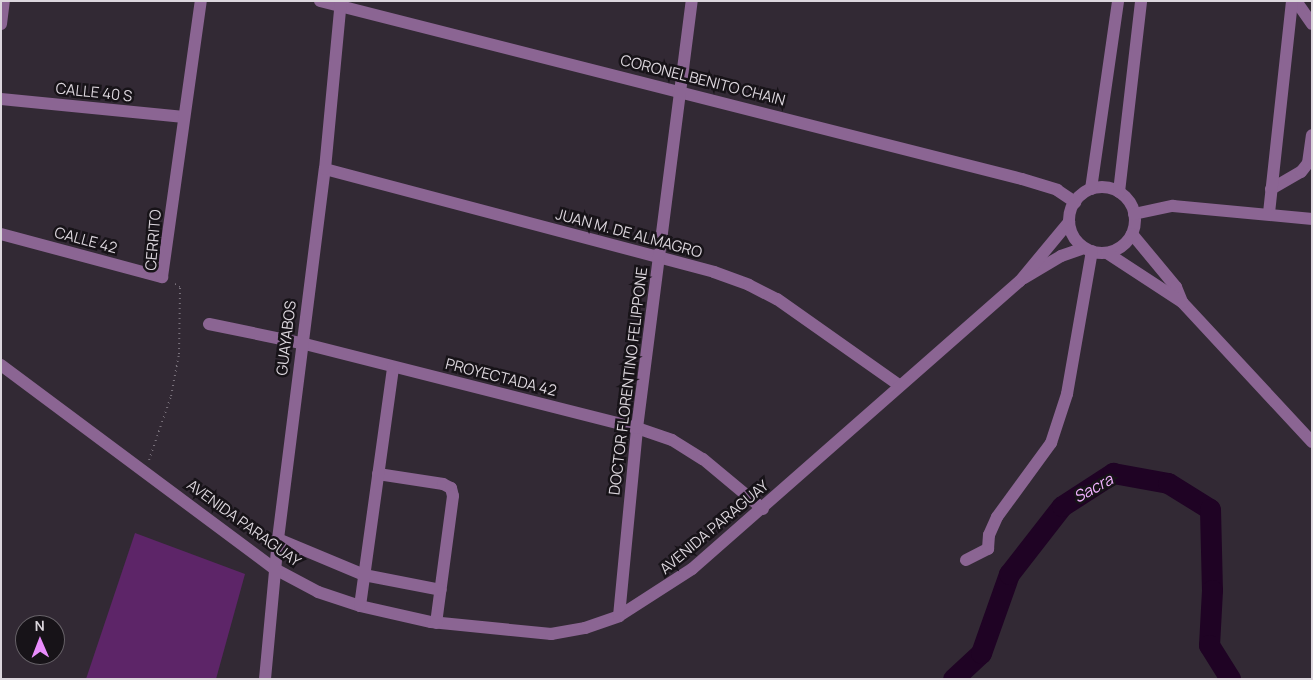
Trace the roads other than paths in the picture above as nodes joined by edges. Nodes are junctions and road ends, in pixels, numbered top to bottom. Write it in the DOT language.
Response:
graph roads {
  1 [pos="4,1"];
  2 [pos="202,1"];
  3 [pos="320,1"];
  4 [pos="692,1"];
  5 [pos="1118,1"];
  6 [pos="1141,1"];
  7 [pos="1292,1"];
  8 [pos="1296,1"];
  9 [pos="341,4"];
  10 [pos="1,24"];
  11 [pos="1312,24"];
  12 [pos="682,91"];
  13 [pos="1,99"];
  14 [pos="184,117"];
  15 [pos="1312,134"];
  16 [pos="325,170"];
  17 [pos="1091,189"];
  18 [pos="1271,189"];
  19 [pos="1118,192"];
  20 [pos="1075,202"];
  21 [pos="1134,214"];
  22 [pos="1269,214"];
  23 [pos="1312,220"];
  24 [pos="1069,222"];
  25 [pos="1,234"];
  26 [pos="1132,234"];
  27 [pos="1088,250"];
  28 [pos="1107,252"];
  29 [pos="659,259"];
  30 [pos="162,277"];
  31 [pos="1020,281"];
  32 [pos="1182,302"];
  33 [pos="209,324"];
  34 [pos="302,343"];
  35 [pos="1,365"];
  36 [pos="393,367"];
  37 [pos="898,385"];
  38 [pos="637,428"];
  39 [pos="1312,442"];
  40 [pos="378,474"];
  41 [pos="763,509"];
  42 [pos="278,539"];
  43 [pos="966,560"];
  44 [pos="275,569"];
  45 [pos="364,575"];
  46 [pos="441,590"];
  47 [pos="360,606"];
  48 [pos="619,616"];
  49 [pos="436,623"];
  50 [pos="265,679"];
  1 -- 10 [label="street"];
  2 -- 14 [label="street, CERRITO"];
  3 -- 9 [label="street, CORONEL BENITO CHAIN"];
  4 -- 12 [label="street, DOCTOR FLORENTINO FELIPPONE"];
  5 -- 17 [label="street"];
  6 -- 19 [label="street"];
  7 -- 18 [label="street"];
  8 -- 11 [label="street"];
  9 -- 12 [label="street, CORONEL BENITO CHAIN"];
  9 -- 16 [label="street, GUAYABOS"];
  12 -- 20 [label="street, CORONEL BENITO CHAIN"];
  12 -- 29 [label="street, DOCTOR FLORENTINO FELIPPONE"];
  13 -- 14 [label="street, CALLE 40 S"];
  14 -- 30 [label="street, CERRITO"];
  15 -- 18 [label="street"];
  16 -- 29 [label="street, JUAN M. DE ALMAGRO"];
  16 -- 34 [label="street, GUAYABOS"];
  17 -- 19 [label="street"];
  17 -- 20 [label="street"];
  18 -- 22 [label="street"];
  19 -- 21 [label="street"];
  20 -- 24 [label="street"];
  21 -- 22 [label="street"];
  21 -- 26 [label="street"];
  22 -- 23 [label="street"];
  24 -- 27 [label="street"];
  24 -- 31 [label="street, AVENIDA PARAGUAY"];
  25 -- 30 [label="street, CALLE 42"];
  26 -- 28 [label="street"];
  26 -- 32 [label="street"];
  27 -- 28 [label="street"];
  27 -- 31 [label="street"];
  27 -- 43 [label="street"];
  28 -- 32 [label="street"];
  29 -- 37 [label="street, JUAN M. DE ALMAGRO"];
  29 -- 38 [label="street, DOCTOR FLORENTINO FELIPPONE"];
  31 -- 37 [label="street, AVENIDA PARAGUAY"];
  32 -- 39 [label="street"];
  33 -- 34 [label="street, PROYECTADA 42"];
  34 -- 36 [label="street, PROYECTADA 42"];
  34 -- 42 [label="street, GUAYABOS"];
  35 -- 44 [label="street, AVENIDA PARAGUAY"];
  36 -- 38 [label="street, PROYECTADA 42"];
  36 -- 40 [label="street"];
  37 -- 41 [label="street, AVENIDA PARAGUAY"];
  38 -- 41 [label="street, PROYECTADA 42"];
  38 -- 48 [label="street, DOCTOR FLORENTINO FELIPPONE"];
  40 -- 45 [label="street"];
  40 -- 46 [label="street"];
  41 -- 48 [label="street, AVENIDA PARAGUAY"];
  42 -- 44 [label="street, GUAYABOS"];
  42 -- 45 [label="street"];
  44 -- 47 [label="street, AVENIDA PARAGUAY"];
  44 -- 50 [label="street, GUAYABOS"];
  45 -- 46 [label="street"];
  45 -- 47 [label="street"];
  46 -- 49 [label="street"];
  47 -- 49 [label="street, AVENIDA PARAGUAY"];
  48 -- 49 [label="street, AVENIDA PARAGUAY"];
}
